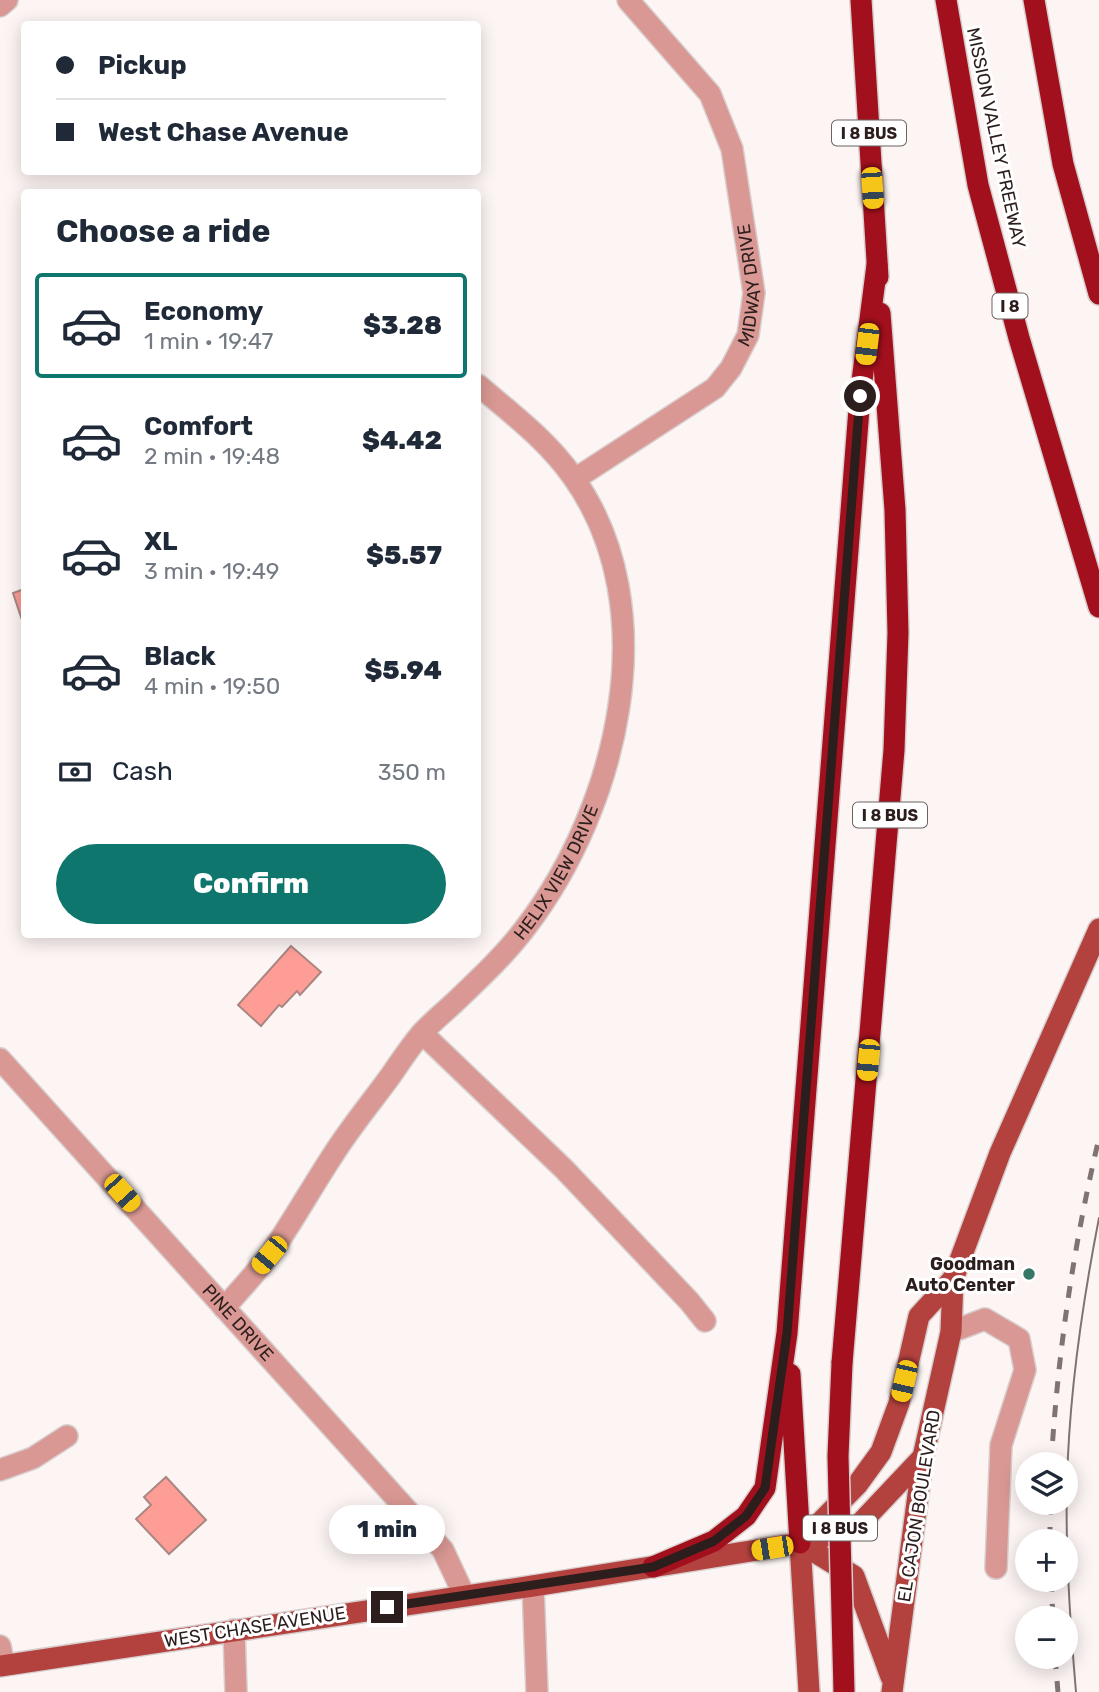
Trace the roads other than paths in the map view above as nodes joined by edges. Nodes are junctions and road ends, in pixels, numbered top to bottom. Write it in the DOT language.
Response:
graph roads {
  1 [pos="6,0"];
  2 [pos="628,0"];
  3 [pos="861,0"];
  4 [pos="946,0"];
  5 [pos="1034,0"];
  6 [pos="0,6"];
  7 [pos="877,265"];
  8 [pos="1099,294"];
  9 [pos="481,388"];
  10 [pos="575,479"];
  11 [pos="1099,607"];
  12 [pos="1099,929"];
  13 [pos="422,1033"];
  14 [pos="0,1059"];
  15 [pos="953,1279"];
  16 [pos="224,1308"];
  17 [pos="705,1321"];
  18 [pos="951,1332"];
  19 [pos="787,1333"];
  20 [pos="67,1436"];
  21 [pos="923,1457"];
  22 [pos="0,1470"];
  23 [pos="800,1543"];
  24 [pos="653,1567"];
  25 [pos="996,1568"];
  26 [pos="533,1586"];
  27 [pos="464,1595"];
  28 [pos="234,1630"];
  29 [pos="1,1659"];
  30 [pos="892,1687"];
  31 [pos="236,1692"];
  32 [pos="537,1692"];
  33 [pos="808,1692"];
  34 [pos="844,1692"];
  1 -- 6 [label="street"];
  2 -- 10 [label="street, MIDWAY DRIVE"];
  3 -- 7 [label="highway, I 8 BUS"];
  4 -- 11 [label="highway, MISSION VALLEY FREEWAY / I 8"];
  5 -- 8 [label="highway"];
  7 -- 19 [label="highway"];
  7 -- 34 [label="highway, I 8 BUS, bridge"];
  9 -- 10 [label="street, HELIX VIEW DRIVE"];
  10 -- 13 [label="street, HELIX VIEW DRIVE"];
  12 -- 15 [label="main road, EL CAJON BOULEVARD"];
  13 -- 16 [label="street, HELIX VIEW DRIVE"];
  13 -- 17 [label="street"];
  14 -- 16 [label="street, PINE DRIVE"];
  15 -- 18 [label="main road, EL CAJON BOULEVARD"];
  15 -- 23 [label="main road, EL CAJON BOULEVARD"];
  16 -- 27 [label="street, PINE DRIVE"];
  18 -- 21 [label="main road, EL CAJON BOULEVARD"];
  18 -- 25 [label="street"];
  19 -- 23 [label="highway"];
  19 -- 24 [label="highway"];
  20 -- 22 [label="street"];
  21 -- 23 [label="main road, WEST CHASE AVENUE"];
  21 -- 30 [label="main road, EL CAJON BOULEVARD"];
  23 -- 24 [label="main road, WEST CHASE AVENUE"];
  23 -- 30 [label="main road"];
  23 -- 33 [label="main road"];
  24 -- 26 [label="main road, WEST CHASE AVENUE"];
  26 -- 27 [label="main road, WEST CHASE AVENUE"];
  26 -- 32 [label="street"];
  27 -- 28 [label="main road, WEST CHASE AVENUE"];
  28 -- 29 [label="main road, WEST CHASE AVENUE"];
  28 -- 31 [label="street"];
}
